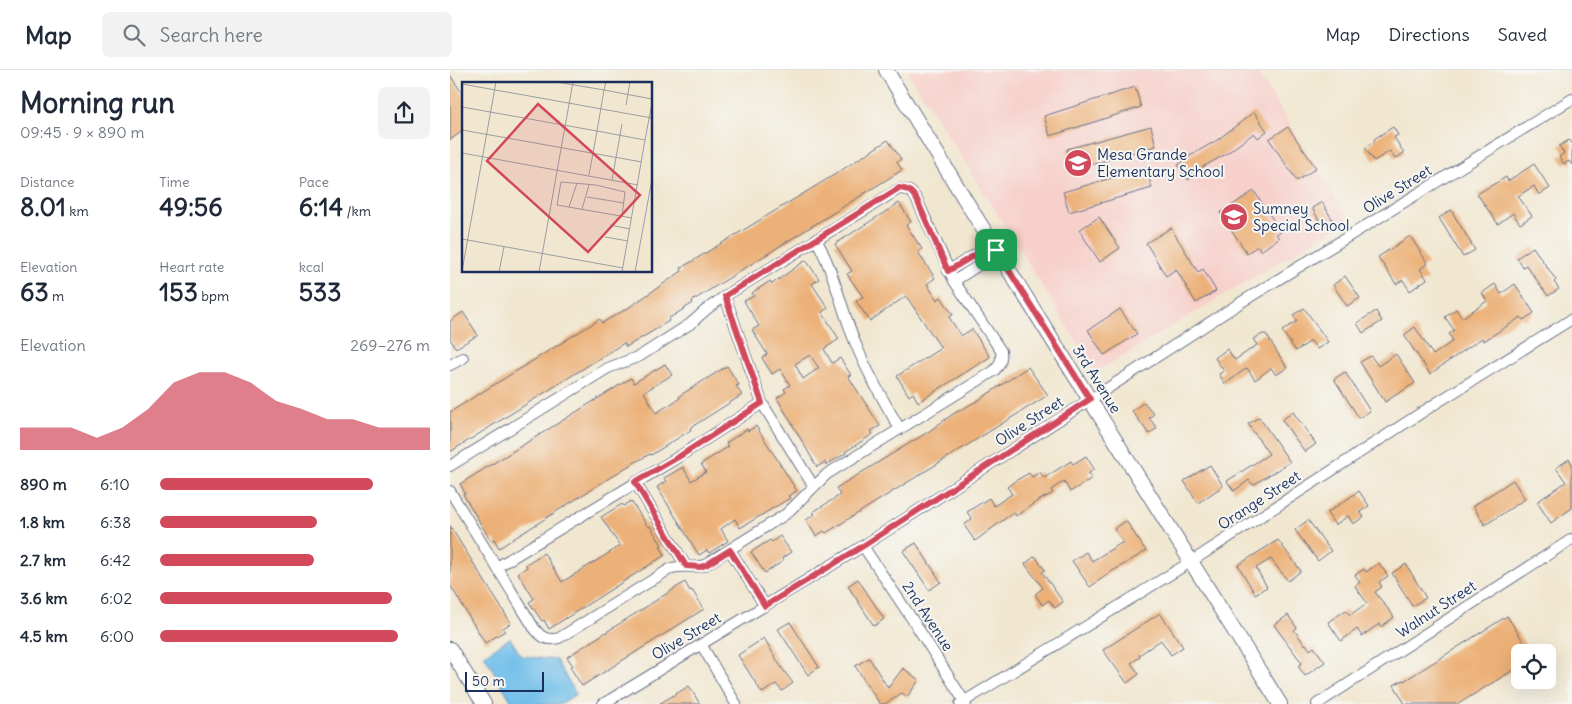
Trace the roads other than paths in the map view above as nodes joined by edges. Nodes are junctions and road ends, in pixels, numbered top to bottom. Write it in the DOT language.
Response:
graph roads {
  1 [pos="886,70"];
  2 [pos="1572,98"];
  3 [pos="816,239"];
  4 [pos="996,250"];
  5 [pos="948,271"];
  6 [pos="954,281"];
  7 [pos="725,296"];
  8 [pos="1572,319"];
  9 [pos="463,358"];
  10 [pos="450,365"];
  11 [pos="1090,399"];
  12 [pos="762,403"];
  13 [pos="900,429"];
  14 [pos="450,466"];
  15 [pos="635,482"];
  16 [pos="814,487"];
  17 [pos="450,491"];
  18 [pos="1572,539"];
  19 [pos="863,546"];
  20 [pos="730,550"];
  21 [pos="1192,561"];
  22 [pos="686,566"];
  23 [pos="497,567"];
  24 [pos="765,606"];
  25 [pos="701,644"];
  26 [pos="450,649"];
  27 [pos="963,703"];
  28 [pos="484,704"];
  29 [pos="603,704"];
  30 [pos="736,704"];
  31 [pos="1280,704"];
  32 [pos="1317,704"];
  1 -- 4 [label="street, 3rd Avenue"];
  2 -- 11 [label="street, Olive Street"];
  3 -- 5 [label="street"];
  3 -- 7 [label="street"];
  3 -- 13 [label="street"];
  4 -- 5 [label="street"];
  4 -- 6 [label="street"];
  4 -- 11 [label="street, 3rd Avenue"];
  5 -- 6 [label="street"];
  6 -- 13 [label="street"];
  7 -- 12 [label="street"];
  7 -- 14 [label="street"];
  8 -- 21 [label="street, Orange Street"];
  9 -- 10 [label="street"];
  11 -- 19 [label="street, Olive Street"];
  11 -- 21 [label="street, 3rd Avenue"];
  12 -- 15 [label="street"];
  12 -- 16 [label="street"];
  13 -- 16 [label="street"];
  15 -- 22 [label="street"];
  15 -- 23 [label="street"];
  16 -- 20 [label="street"];
  17 -- 23 [label="street"];
  18 -- 32 [label="street, Walnut Street"];
  19 -- 24 [label="street, Olive Street"];
  19 -- 27 [label="street, 2nd Avenue"];
  20 -- 22 [label="street"];
  20 -- 24 [label="street"];
  21 -- 27 [label="street, Orange Street"];
  21 -- 31 [label="street, 3rd Avenue"];
  22 -- 23 [label="street"];
  24 -- 25 [label="street, Olive Street"];
  25 -- 29 [label="street, Olive Street"];
  25 -- 30 [label="street"];
  26 -- 28 [label="street"];
}
